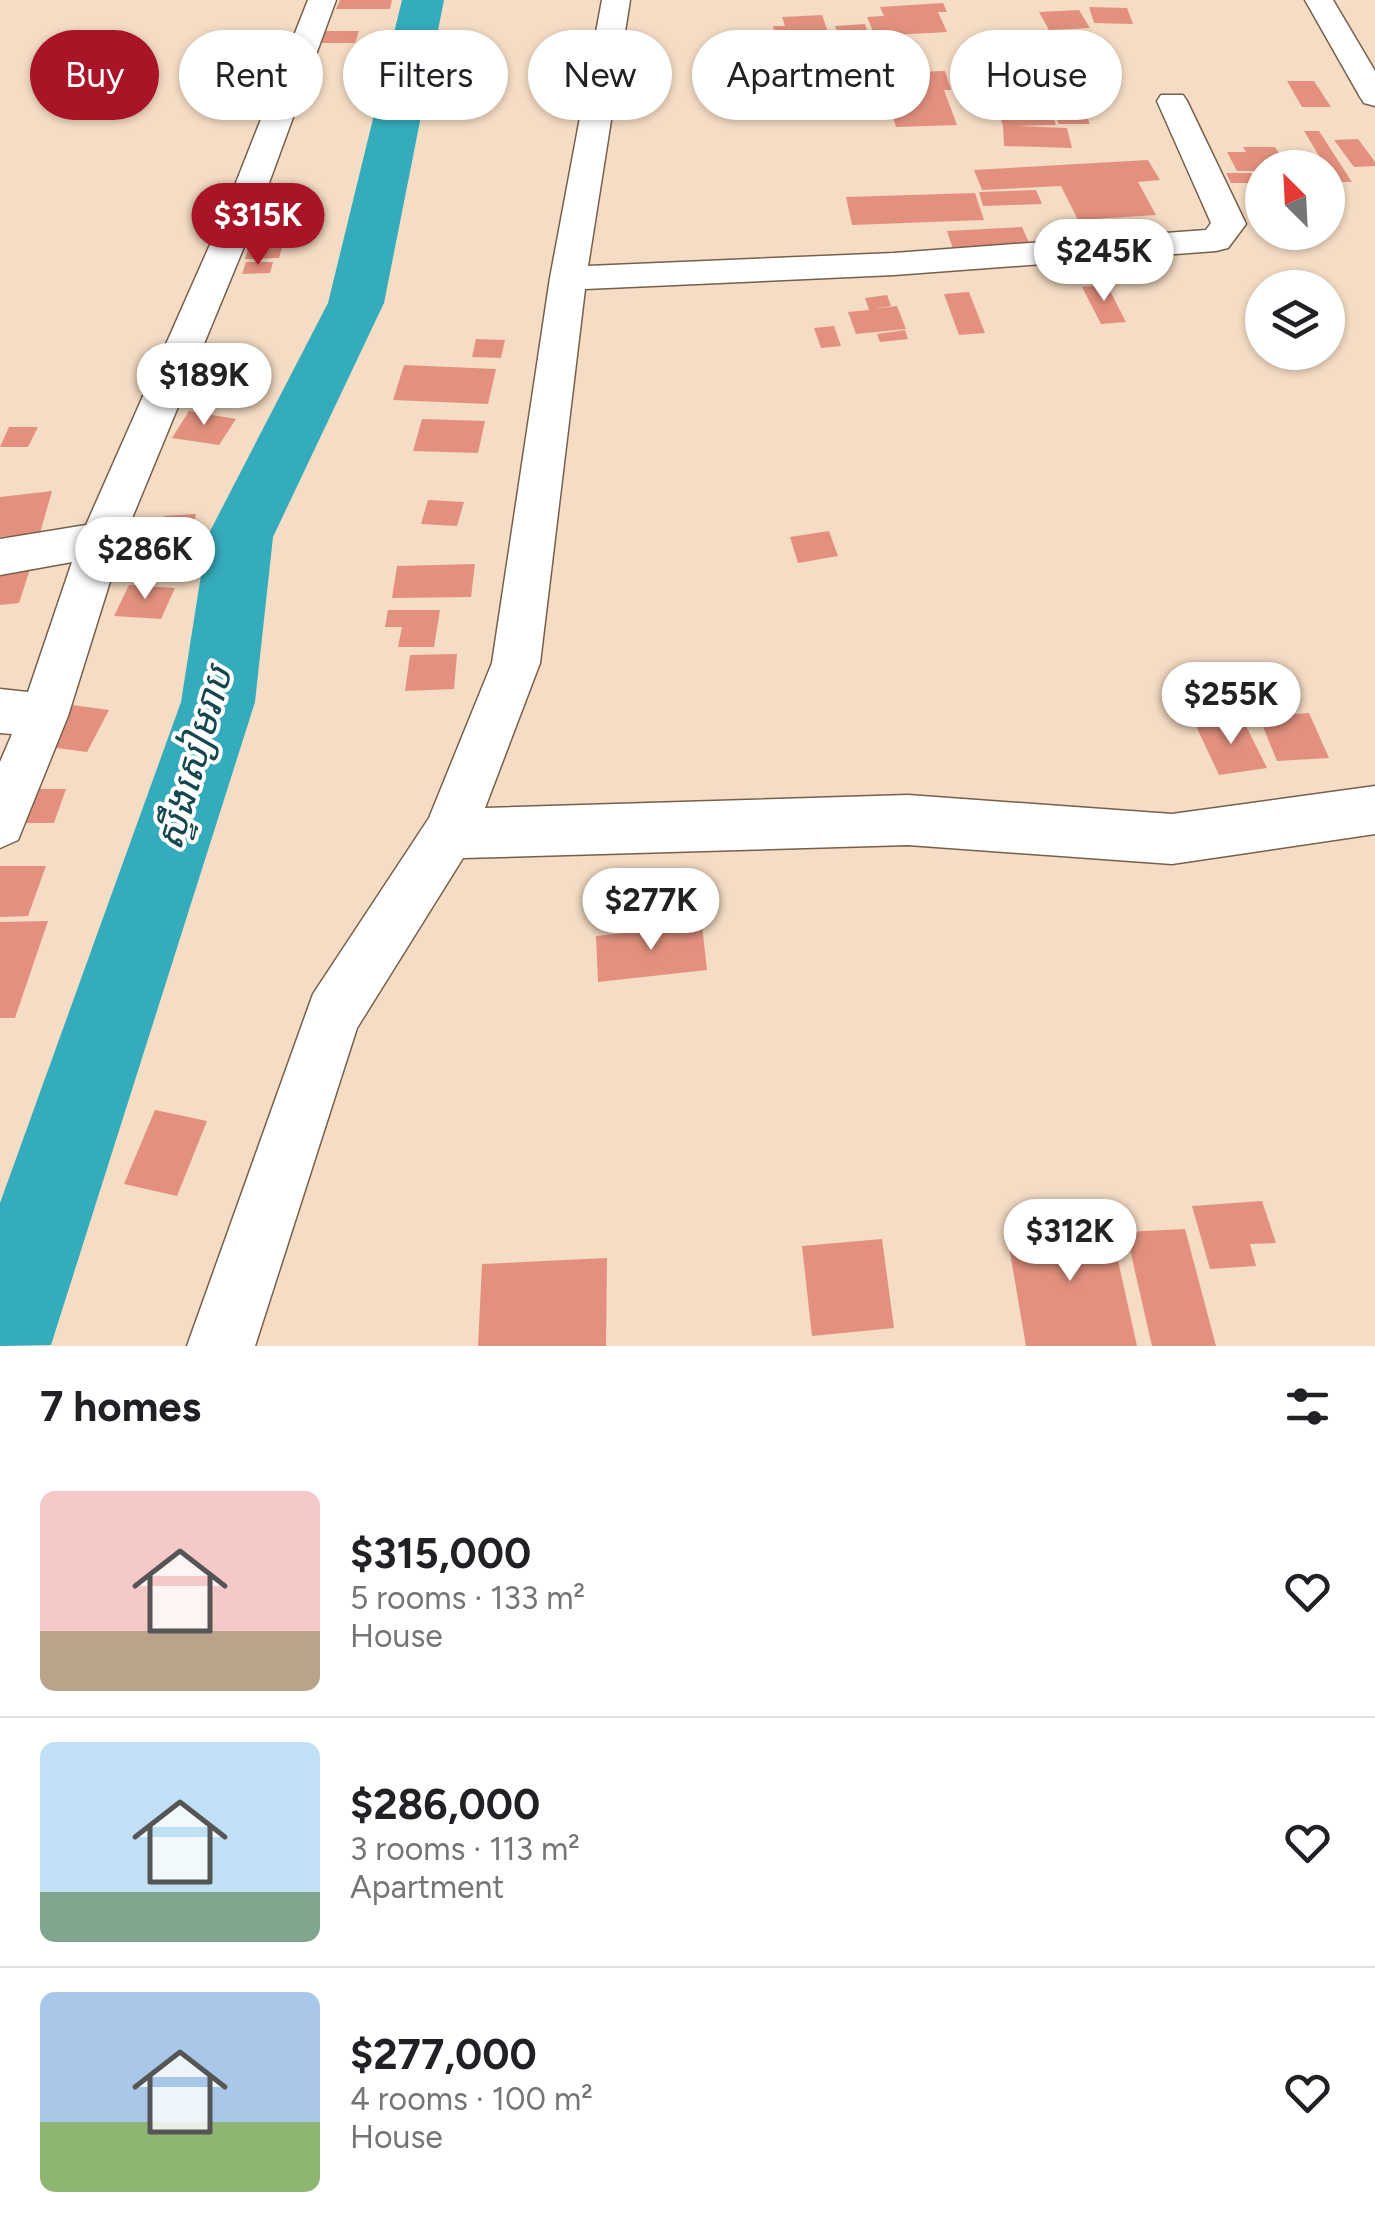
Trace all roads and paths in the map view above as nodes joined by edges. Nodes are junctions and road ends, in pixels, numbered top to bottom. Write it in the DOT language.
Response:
graph roads {
  1 [pos="322,0"];
  2 [pos="616,0"];
  3 [pos="1319,0"];
  4 [pos="1375,97"];
  5 [pos="1172,101"];
  6 [pos="568,278"];
  7 [pos="101,540"];
  8 [pos="0,557"];
  9 [pos="22,714"];
  10 [pos="1375,810"];
  11 [pos="0,823"];
  12 [pos="449,834"];
  13 [pos="221,1346"];
  1 -- 7 [label="street"];
  2 -- 6 [label="street"];
  3 -- 4 [label="street"];
  5 -- 6 [label="street"];
  6 -- 12 [label="street"];
  7 -- 8 [label="street"];
  7 -- 9 [label="street"];
  9 -- 11 [label="street"];
  10 -- 12 [label="street"];
  12 -- 13 [label="street"];
}
